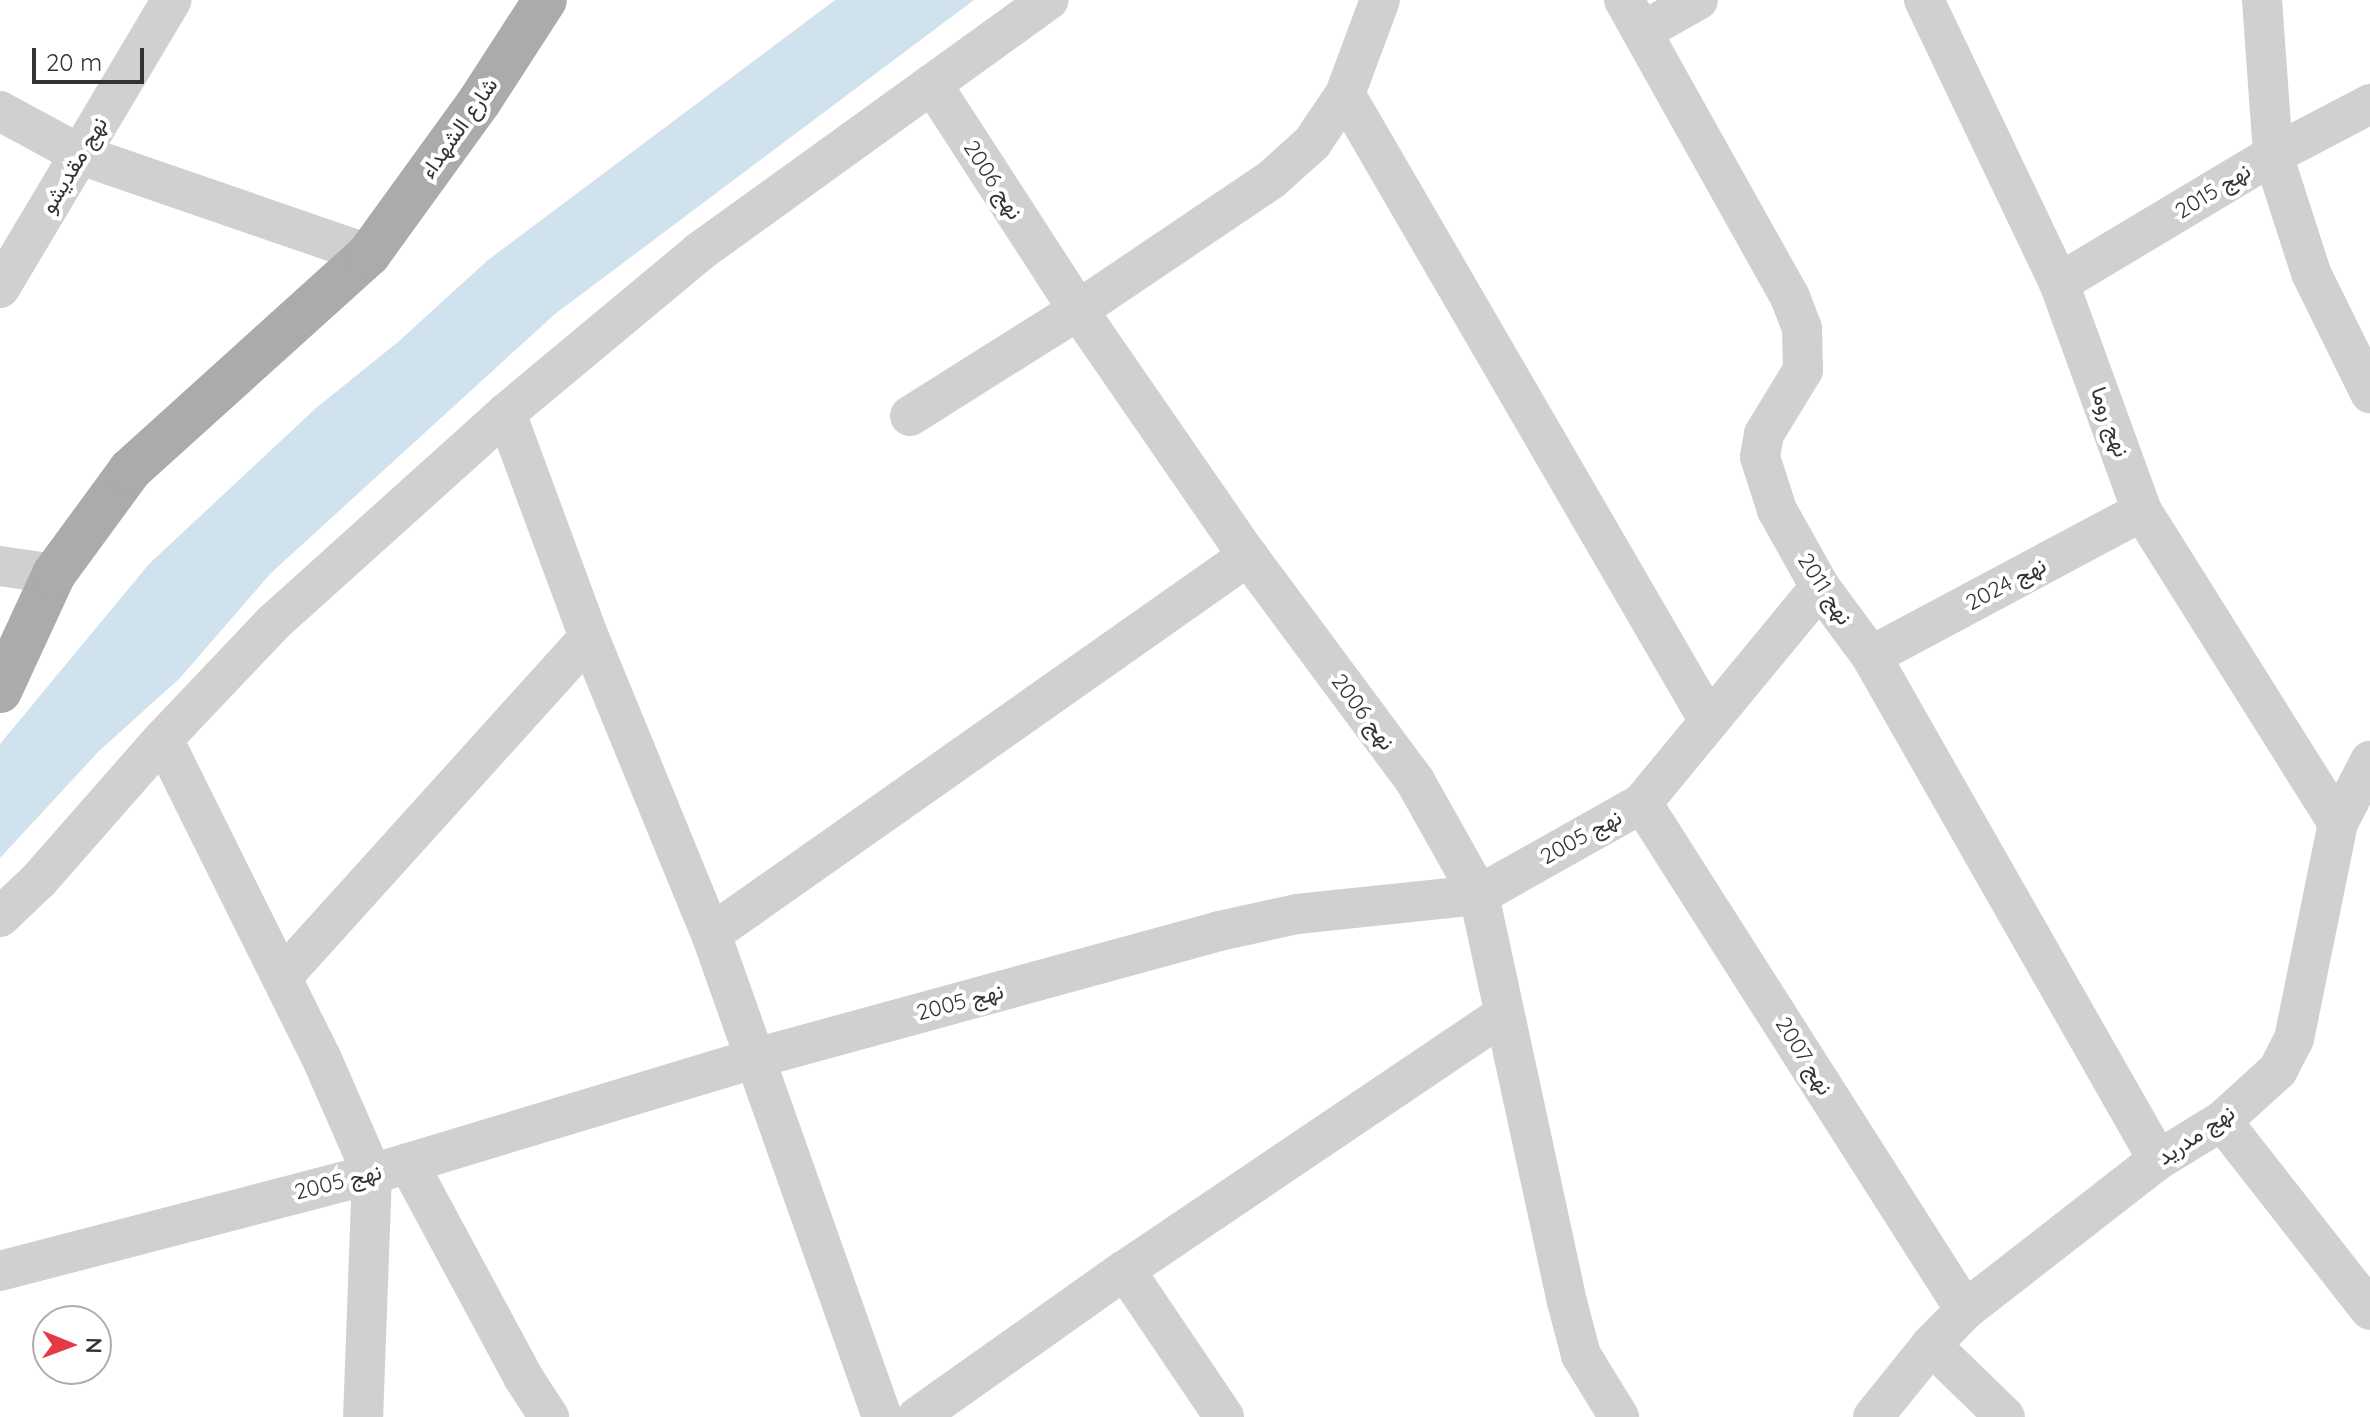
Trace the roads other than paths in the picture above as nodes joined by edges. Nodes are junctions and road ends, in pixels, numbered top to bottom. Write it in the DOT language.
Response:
graph roads {
  1 [pos="172,0"];
  2 [pos="545,0"];
  3 [pos="1049,0"];
  4 [pos="1380,0"];
  5 [pos="1698,0"];
  6 [pos="1924,0"];
  7 [pos="2262,0"];
  8 [pos="1634,15"];
  9 [pos="932,84"];
  10 [pos="1345,94"];
  11 [pos="2370,104"];
  12 [pos="0,111"];
  13 [pos="81,155"];
  14 [pos="2273,155"];
  15 [pos="369,254"];
  16 [pos="2059,283"];
  17 [pos="0,288"];
  18 [pos="1078,310"];
  19 [pos="2370,393"];
  20 [pos="506,413"];
  21 [pos="910,416"];
  22 [pos="2142,511"];
  23 [pos="1248,556"];
  24 [pos="0,566"];
  25 [pos="54,574"];
  26 [pos="1820,587"];
  27 [pos="589,637"];
  28 [pos="1871,656"];
  29 [pos="5,677"];
  30 [pos="1709,721"];
  31 [pos="163,739"];
  32 [pos="2370,761"];
  33 [pos="1642,803"];
  34 [pos="2338,823"];
  35 [pos="1479,895"];
  36 [pos="0,917"];
  37 [pos="711,934"];
  38 [pos="282,977"];
  39 [pos="1503,1015"];
  40 [pos="752,1059"];
  41 [pos="2222,1121"];
  42 [pos="2158,1160"];
  43 [pos="390,1169"];
  44 [pos="1125,1270"];
  45 [pos="0,1271"];
  46 [pos="1965,1310"];
  47 [pos="2370,1310"];
  48 [pos="1931,1345"];
  49 [pos="363,1417"];
  50 [pos="549,1417"];
  51 [pos="882,1417"];
  52 [pos="917,1417"];
  53 [pos="1224,1417"];
  54 [pos="1619,1417"];
  55 [pos="1873,1417"];
  56 [pos="2005,1417"];
  1 -- 13 [label="street, نهج مقديشو"];
  2 -- 15 [label="main road, شارع الشهداء"];
  3 -- 9 [label="street"];
  4 -- 10 [label="street"];
  5 -- 8 [label="street"];
  6 -- 16 [label="street, نهج روما"];
  7 -- 14 [label="street"];
  8 -- 26 [label="street, نهج 2011"];
  9 -- 18 [label="street, نهج 2006"];
  9 -- 20 [label="street"];
  10 -- 18 [label="street"];
  10 -- 30 [label="street"];
  11 -- 14 [label="street, نهج 2015"];
  12 -- 13 [label="street"];
  13 -- 15 [label="street"];
  13 -- 17 [label="street, نهج مقديشو"];
  14 -- 16 [label="street, نهج 2015"];
  14 -- 19 [label="street"];
  15 -- 25 [label="main road, شارع الشهداء"];
  16 -- 22 [label="street, نهج روما"];
  18 -- 21 [label="street"];
  18 -- 23 [label="street, نهج 2006"];
  20 -- 27 [label="street"];
  20 -- 31 [label="street"];
  22 -- 28 [label="street, نهج 2024"];
  22 -- 34 [label="street, نهج روما"];
  23 -- 35 [label="street, نهج 2006"];
  23 -- 37 [label="street"];
  24 -- 25 [label="street"];
  25 -- 29 [label="main road, شارع الشهداء"];
  26 -- 28 [label="street, نهج 2011"];
  26 -- 30 [label="street, نهج 2005"];
  27 -- 37 [label="street"];
  27 -- 38 [label="street"];
  28 -- 42 [label="street, نهج 2011"];
  30 -- 33 [label="street, نهج 2005"];
  31 -- 36 [label="street"];
  31 -- 38 [label="street"];
  32 -- 34 [label="street, نهج مدريد"];
  33 -- 35 [label="street, نهج 2005"];
  33 -- 46 [label="street, نهج 2007"];
  34 -- 41 [label="street, نهج مدريد"];
  35 -- 39 [label="street, نهج 2006"];
  35 -- 40 [label="street, نهج 2005"];
  37 -- 40 [label="street"];
  38 -- 43 [label="street"];
  39 -- 44 [label="street"];
  39 -- 54 [label="street, نهج 2006"];
  40 -- 43 [label="street, نهج 2005"];
  40 -- 51 [label="street"];
  41 -- 42 [label="street, نهج مدريد"];
  41 -- 47 [label="street"];
  42 -- 46 [label="street, نهج مدريد"];
  43 -- 45 [label="street, نهج 2005"];
  43 -- 49 [label="street"];
  43 -- 50 [label="street"];
  44 -- 52 [label="street"];
  44 -- 53 [label="street"];
  46 -- 48 [label="street, نهج مدريد"];
  48 -- 55 [label="street, نهج مدريد"];
  48 -- 56 [label="street"];
}
